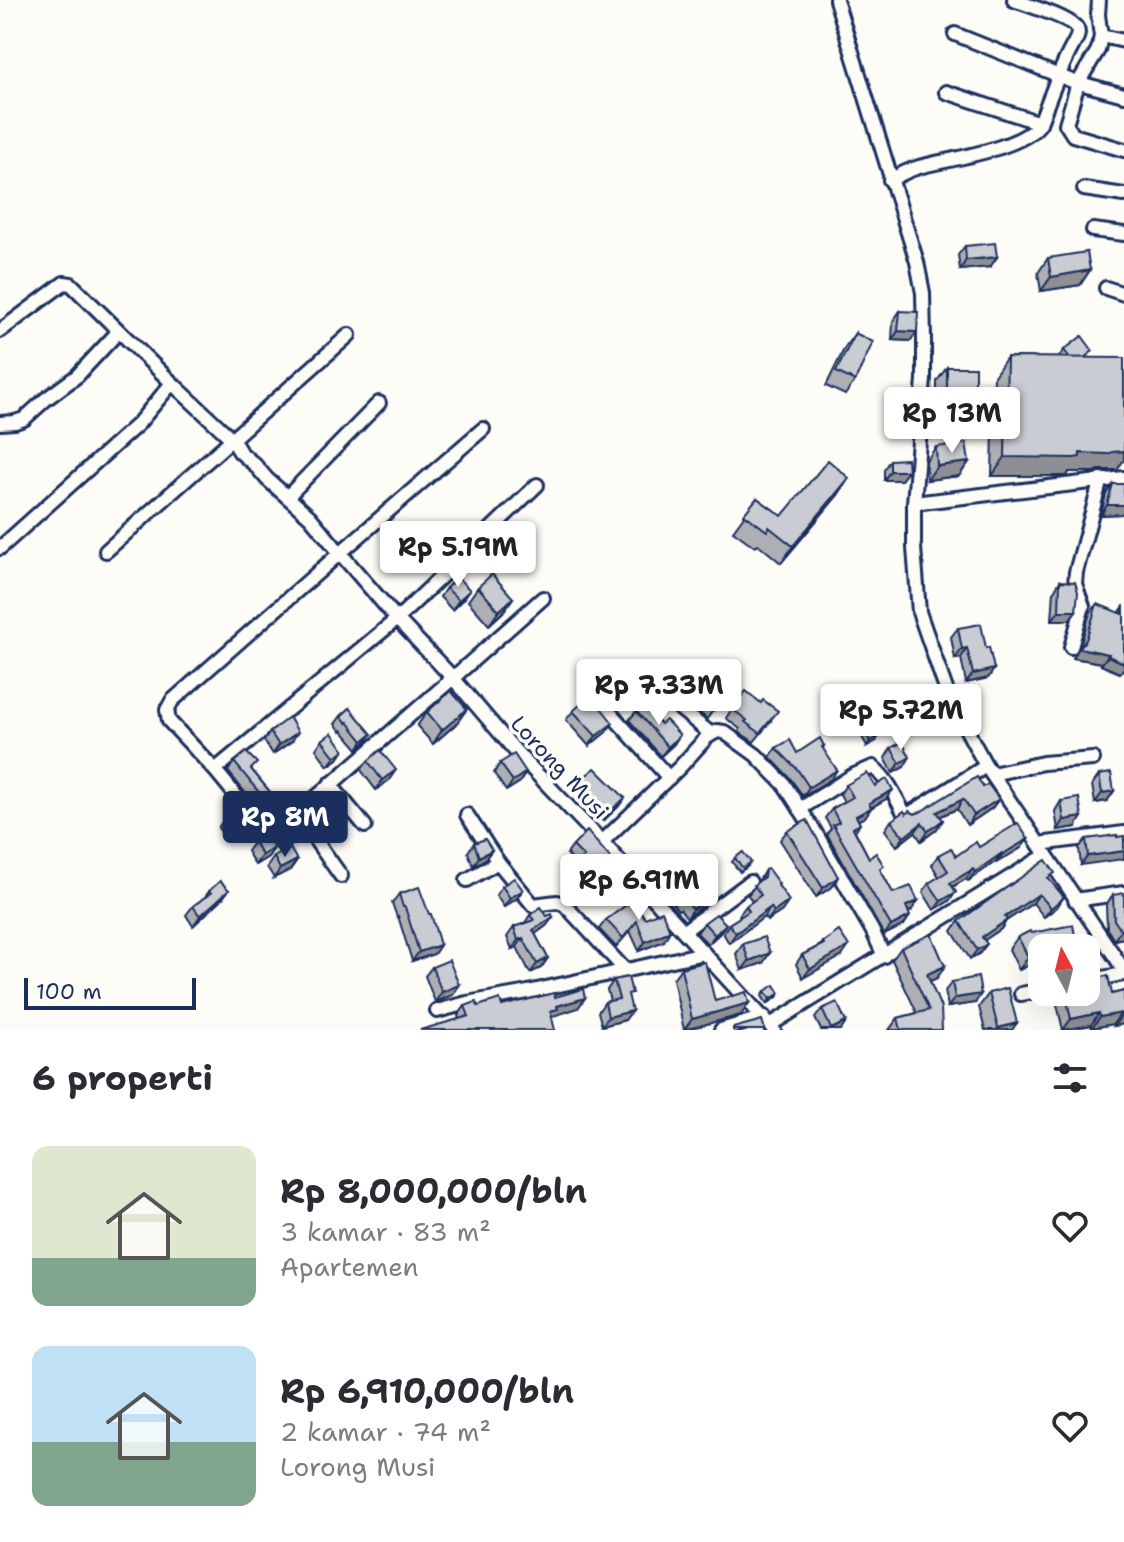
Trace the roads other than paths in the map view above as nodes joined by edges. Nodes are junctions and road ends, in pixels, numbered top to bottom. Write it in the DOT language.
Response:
graph roads {
  1 [pos="836,0"];
  2 [pos="1014,0"];
  3 [pos="1099,0"];
  4 [pos="955,34"];
  5 [pos="1101,36"];
  6 [pos="1124,41"];
  7 [pos="1068,79"];
  8 [pos="946,92"];
  9 [pos="1124,95"];
  10 [pos="1040,123"];
  11 [pos="1124,150"];
  12 [pos="890,180"];
  13 [pos="1084,189"];
  14 [pos="1124,195"];
  15 [pos="1093,230"];
  16 [pos="1124,234"];
  17 [pos="1106,288"];
  18 [pos="1124,294"];
  19 [pos="0,331"];
  20 [pos="118,332"];
  21 [pos="349,335"];
  22 [pos="172,383"];
  23 [pos="379,403"];
  24 [pos="0,423"];
  25 [pos="483,429"];
  26 [pos="232,439"];
  27 [pos="1124,478"];
  28 [pos="1101,479"];
  29 [pos="537,485"];
  30 [pos="288,496"];
  31 [pos="914,503"];
  32 [pos="0,548"];
  33 [pos="106,551"];
  34 [pos="340,553"];
  35 [pos="543,598"];
  36 [pos="397,619"];
  37 [pos="1071,647"];
  38 [pos="453,678"];
  39 [pos="594,695"];
  40 [pos="667,698"];
  41 [pos="711,734"];
  42 [pos="1093,759"];
  43 [pos="215,770"];
  44 [pos="989,770"];
  45 [pos="669,778"];
  46 [pos="330,784"];
  47 [pos="800,809"];
  48 [pos="297,814"];
  49 [pos="467,815"];
  50 [pos="365,826"];
  51 [pos="1124,833"];
  52 [pos="602,842"];
  53 [pos="1043,850"];
  54 [pos="498,862"];
  55 [pos="341,876"];
  56 [pos="467,880"];
  57 [pos="750,882"];
  58 [pos="1124,893"];
  59 [pos="1075,900"];
  60 [pos="684,931"];
  61 [pos="1124,947"];
  62 [pos="1108,949"];
  63 [pos="704,953"];
  64 [pos="884,956"];
  65 [pos="625,970"];
  66 [pos="1124,972"];
  67 [pos="1100,978"];
  68 [pos="1028,993"];
  69 [pos="1021,994"];
  70 [pos="437,1011"];
  71 [pos="769,1024"];
  72 [pos="721,1030"];
  1 -- 12 [label="street"];
  2 -- 7 [label="street"];
  3 -- 5 [label="street"];
  4 -- 7 [label="street"];
  5 -- 6 [label="street"];
  5 -- 7 [label="street"];
  7 -- 9 [label="street"];
  7 -- 10 [label="street"];
  7 -- 11 [label="street"];
  8 -- 10 [label="street"];
  10 -- 12 [label="street"];
  12 -- 31 [label="street"];
  13 -- 14 [label="street"];
  15 -- 16 [label="street"];
  17 -- 18 [label="street"];
  19 -- 20 [label="street, Lorong Musi"];
  20 -- 22 [label="street, Lorong Musi"];
  20 -- 24 [label="street"];
  21 -- 26 [label="street"];
  22 -- 26 [label="street, Lorong Musi"];
  22 -- 32 [label="street"];
  23 -- 30 [label="street"];
  25 -- 34 [label="street"];
  26 -- 30 [label="street, Lorong Musi"];
  26 -- 33 [label="street"];
  27 -- 28 [label="street"];
  28 -- 31 [label="street"];
  28 -- 37 [label="street"];
  29 -- 36 [label="street"];
  30 -- 34 [label="street, Lorong Musi"];
  31 -- 44 [label="street"];
  34 -- 36 [label="street, Lorong Musi"];
  34 -- 43 [label="street"];
  35 -- 38 [label="street"];
  36 -- 38 [label="street, Lorong Musi"];
  36 -- 43 [label="street"];
  38 -- 46 [label="street"];
  38 -- 52 [label="street, Lorong Musi"];
  39 -- 45 [label="street"];
  40 -- 41 [label="street"];
  41 -- 45 [label="street"];
  41 -- 47 [label="street"];
  42 -- 44 [label="street"];
  43 -- 48 [label="street"];
  44 -- 47 [label="street"];
  44 -- 53 [label="street"];
  45 -- 52 [label="street"];
  46 -- 48 [label="street"];
  46 -- 50 [label="street"];
  47 -- 64 [label="street"];
  48 -- 55 [label="street"];
  49 -- 54 [label="street"];
  51 -- 53 [label="street"];
  52 -- 60 [label="street, Lorong Musi"];
  53 -- 59 [label="street"];
  53 -- 64 [label="street"];
  54 -- 56 [label="street"];
  54 -- 65 [label="street"];
  57 -- 60 [label="street"];
  58 -- 59 [label="street"];
  59 -- 62 [label="street"];
  60 -- 63 [label="street, Lorong Musi"];
  61 -- 62 [label="street"];
  62 -- 66 [label="street"];
  63 -- 65 [label="street"];
  63 -- 71 [label="street, Lorong Musi"];
  64 -- 71 [label="street"];
  65 -- 70 [label="street"];
  66 -- 67 [label="street"];
  68 -- 69 [label="street"];
  71 -- 72 [label="street"];
}
